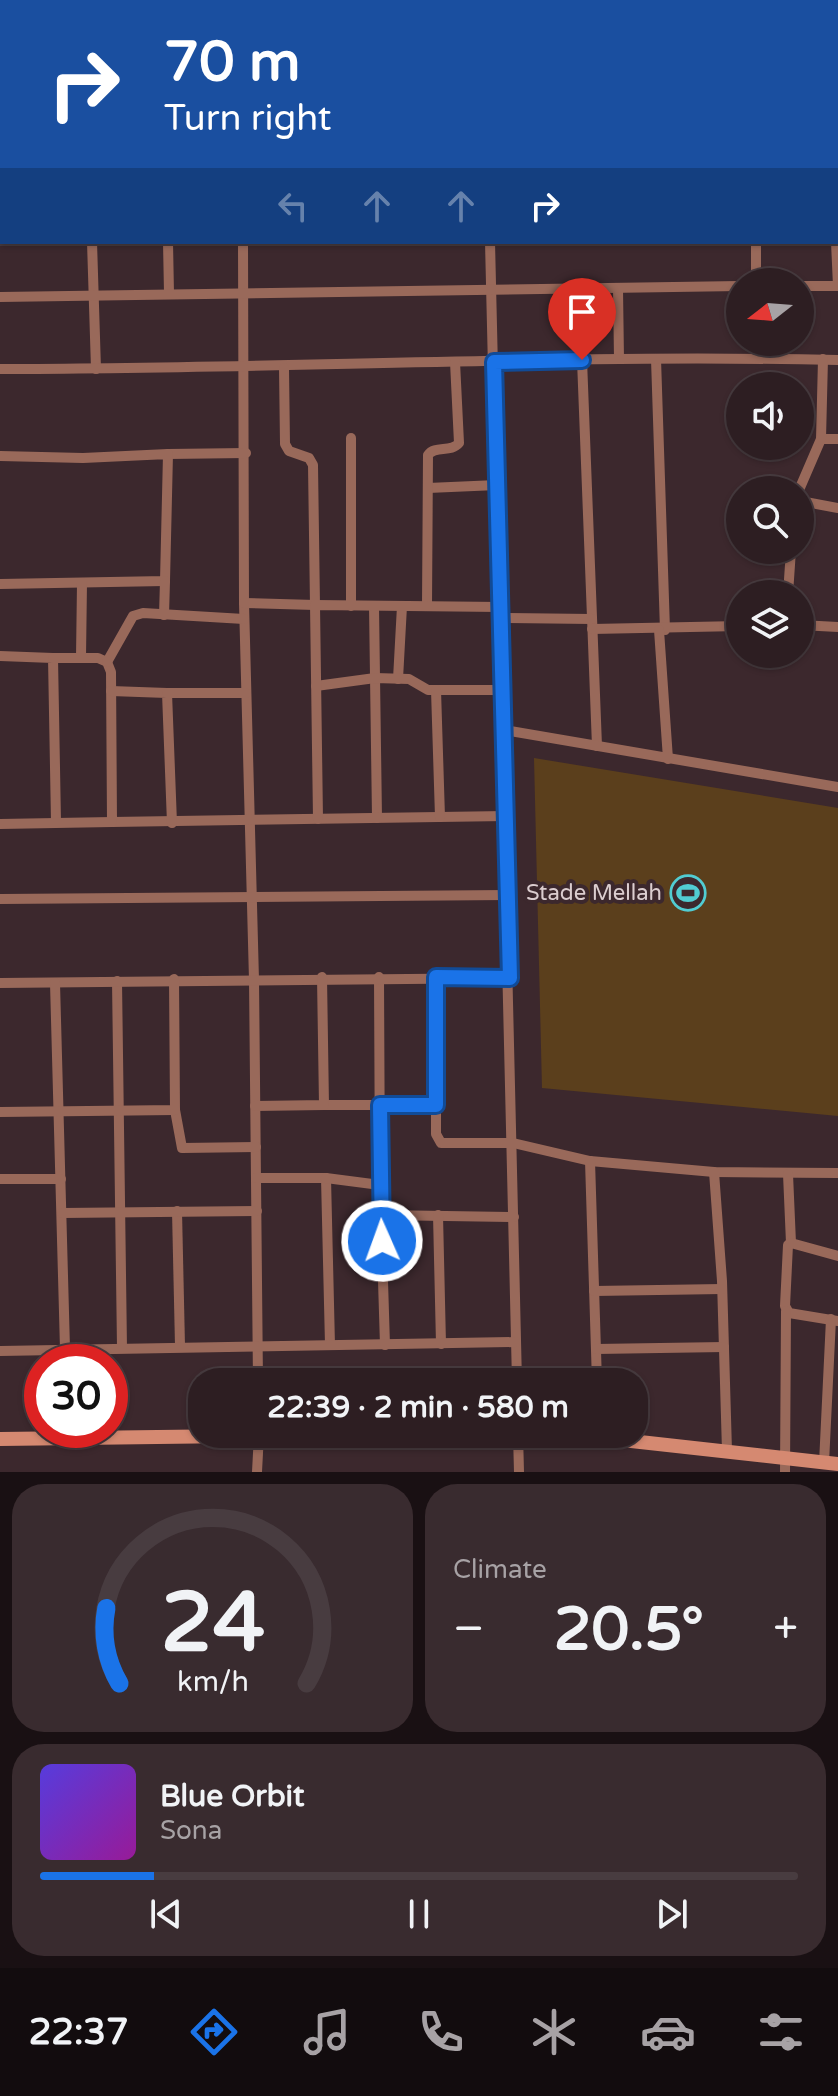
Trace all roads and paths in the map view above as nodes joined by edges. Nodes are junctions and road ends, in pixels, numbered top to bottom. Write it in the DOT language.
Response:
graph roads {
  1 [pos="92,244"];
  2 [pos="168,244"];
  3 [pos="243,244"];
  4 [pos="490,244"];
  5 [pos="756,244"];
  6 [pos="836,244"];
  7 [pos="756,268"];
  8 [pos="726,286"];
  9 [pos="814,286"];
  10 [pos="838,286"];
  11 [pos="618,289"];
  12 [pos="492,291"];
  13 [pos="169,293"];
  14 [pos="245,293"];
  15 [pos="94,294"];
  16 [pos="0,297"];
  17 [pos="756,358"];
  18 [pos="619,359"];
  19 [pos="656,359"];
  20 [pos="823,359"];
  21 [pos="582,360"];
  22 [pos="838,360"];
  23 [pos="455,362"];
  24 [pos="494,362"];
  25 [pos="245,368"];
  26 [pos="284,368"];
  27 [pos="0,369"];
  28 [pos="96,369"];
  29 [pos="351,438"];
  30 [pos="821,439"];
  31 [pos="838,439"];
  32 [pos="246,453"];
  33 [pos="168,454"];
  34 [pos="0,456"];
  35 [pos="805,476"];
  36 [pos="497,485"];
  37 [pos="428,488"];
  38 [pos="814,504"];
  39 [pos="838,508"];
  40 [pos="165,581"];
  41 [pos="82,583"];
  42 [pos="0,584"];
  43 [pos="244,603"];
  44 [pos="315,605"];
  45 [pos="351,606"];
  46 [pos="374,606"];
  47 [pos="402,606"];
  48 [pos="427,606"];
  49 [pos="500,613"];
  50 [pos="164,615"];
  51 [pos="244,619"];
  52 [pos="592,624"];
  53 [pos="814,626"];
  54 [pos="726,627"];
  55 [pos="838,627"];
  56 [pos="662,630"];
  57 [pos="0,656"];
  58 [pos="81,657"];
  59 [pos="53,658"];
  60 [pos="107,662"];
  61 [pos="375,678"];
  62 [pos="398,679"];
  63 [pos="316,686"];
  64 [pos="436,690"];
  65 [pos="503,690"];
  66 [pos="111,691"];
  67 [pos="167,693"];
  68 [pos="246,693"];
  69 [pos="504,730"];
  70 [pos="597,746"];
  71 [pos="668,759"];
  72 [pos="838,787"];
  73 [pos="506,816"];
  74 [pos="440,817"];
  75 [pos="377,818"];
  76 [pos="247,819"];
  77 [pos="318,819"];
  78 [pos="56,822"];
  79 [pos="112,822"];
  80 [pos="172,823"];
  81 [pos="0,824"];
  82 [pos="508,895"];
  83 [pos="251,897"];
  84 [pos="0,899"];
  85 [pos="322,977"];
  86 [pos="379,977"];
  87 [pos="436,977"];
  88 [pos="510,978"];
  89 [pos="174,979"];
  90 [pos="254,980"];
  91 [pos="117,981"];
  92 [pos="0,983"];
  93 [pos="55,983"];
  94 [pos="324,1105"];
  95 [pos="380,1105"];
  96 [pos="436,1105"];
  97 [pos="255,1106"];
  98 [pos="120,1108"];
  99 [pos="60,1109"];
  100 [pos="175,1110"];
  101 [pos="0,1112"];
  102 [pos="513,1143"];
  103 [pos="256,1147"];
  104 [pos="590,1161"];
  105 [pos="714,1172"];
  106 [pos="838,1173"];
  107 [pos="788,1174"];
  108 [pos="256,1178"];
  109 [pos="326,1178"];
  110 [pos="0,1179"];
  111 [pos="61,1179"];
  112 [pos="380,1185"];
  113 [pos="177,1211"];
  114 [pos="257,1211"];
  115 [pos="118,1212"];
  116 [pos="62,1213"];
  117 [pos="381,1215"];
  118 [pos="438,1215"];
  119 [pos="514,1217"];
  120 [pos="791,1243"];
  121 [pos="838,1256"];
  122 [pos="722,1289"];
  123 [pos="594,1291"];
  124 [pos="786,1311"];
  125 [pos="834,1320"];
  126 [pos="516,1342"];
  127 [pos="65,1344"];
  128 [pos="122,1344"];
  129 [pos="441,1344"];
  130 [pos="330,1345"];
  131 [pos="385,1345"];
  132 [pos="180,1346"];
  133 [pos="257,1347"];
  134 [pos="724,1347"];
  135 [pos="128,1348"];
  136 [pos="596,1349"];
  137 [pos="24,1350"];
  138 [pos="0,1351"];
  139 [pos="258,1368"];
  140 [pos="517,1368"];
  141 [pos="597,1368"];
  142 [pos="188,1436"];
  143 [pos="0,1439"];
  144 [pos="648,1441"];
  145 [pos="258,1448"];
  146 [pos="518,1448"];
  147 [pos="727,1451"];
  148 [pos="831,1463"];
  149 [pos="785,1465"];
  150 [pos="257,1472"];
  151 [pos="519,1472"];
  1 -- 15 [label="street"];
  2 -- 13 [label="street"];
  3 -- 14 [label="street"];
  4 -- 12 [label="street"];
  5 -- 7 [label="street"];
  6 -- 10 [label="street"];
  8 -- 11 [label="street"];
  9 -- 10 [label="street"];
  11 -- 12 [label="street"];
  11 -- 18 [label="street"];
  12 -- 14 [label="street"];
  12 -- 24 [label="street"];
  13 -- 14 [label="street"];
  13 -- 15 [label="street"];
  14 -- 25 [label="street"];
  15 -- 16 [label="street"];
  15 -- 28 [label="street"];
  17 -- 19 [label="street"];
  17 -- 20 [label="street"];
  18 -- 19 [label="street"];
  18 -- 21 [label="street"];
  19 -- 56 [label="street"];
  20 -- 22 [label="street"];
  20 -- 30 [label="street"];
  21 -- 24 [label="street"];
  21 -- 52 [label="street"];
  23 -- 24 [label="street"];
  23 -- 26 [label="street"];
  23 -- 37 [label="street"];
  24 -- 36 [label="street"];
  25 -- 26 [label="street"];
  25 -- 28 [label="street"];
  25 -- 32 [label="street"];
  26 -- 44 [label="street"];
  27 -- 28 [label="street"];
  29 -- 45 [label="street"];
  30 -- 31 [label="street"];
  30 -- 35 [label="street"];
  32 -- 33 [label="street"];
  32 -- 43 [label="street"];
  33 -- 34 [label="street"];
  33 -- 40 [label="street"];
  36 -- 37 [label="street"];
  36 -- 49 [label="street"];
  37 -- 48 [label="street"];
  38 -- 39 [label="street"];
  40 -- 41 [label="street"];
  40 -- 50 [label="street"];
  41 -- 42 [label="street"];
  41 -- 58 [label="street"];
  43 -- 44 [label="street"];
  43 -- 51 [label="street"];
  44 -- 45 [label="street"];
  44 -- 63 [label="street"];
  45 -- 46 [label="street"];
  46 -- 47 [label="street"];
  46 -- 61 [label="street"];
  47 -- 48 [label="street"];
  47 -- 62 [label="street"];
  48 -- 49 [label="street"];
  49 -- 52 [label="street"];
  49 -- 65 [label="street"];
  50 -- 51 [label="street"];
  50 -- 60 [label="street"];
  51 -- 68 [label="street"];
  52 -- 56 [label="street"];
  52 -- 70 [label="street"];
  53 -- 55 [label="street"];
  54 -- 56 [label="street"];
  56 -- 71 [label="street"];
  57 -- 59 [label="street"];
  58 -- 59 [label="street"];
  58 -- 60 [label="street"];
  59 -- 78 [label="street"];
  60 -- 66 [label="street"];
  61 -- 62 [label="street"];
  61 -- 63 [label="street"];
  61 -- 75 [label="street"];
  62 -- 64 [label="street"];
  63 -- 77 [label="street"];
  64 -- 65 [label="street"];
  64 -- 74 [label="street"];
  65 -- 69 [label="street"];
  66 -- 67 [label="street"];
  66 -- 79 [label="street"];
  67 -- 68 [label="street"];
  67 -- 80 [label="street"];
  68 -- 76 [label="street"];
  69 -- 70 [label="street"];
  69 -- 73 [label="street"];
  70 -- 71 [label="street"];
  71 -- 72 [label="street"];
  73 -- 74 [label="street"];
  73 -- 82 [label="street"];
  74 -- 75 [label="street"];
  75 -- 77 [label="street"];
  76 -- 77 [label="street"];
  76 -- 80 [label="street"];
  76 -- 83 [label="street"];
  78 -- 79 [label="street"];
  78 -- 81 [label="street"];
  79 -- 80 [label="street"];
  82 -- 83 [label="street"];
  82 -- 88 [label="street"];
  83 -- 84 [label="street"];
  83 -- 90 [label="street"];
  85 -- 86 [label="street"];
  85 -- 90 [label="street"];
  85 -- 94 [label="street"];
  86 -- 87 [label="street"];
  86 -- 95 [label="street"];
  87 -- 88 [label="street"];
  87 -- 96 [label="street"];
  88 -- 102 [label="street"];
  89 -- 90 [label="street"];
  89 -- 91 [label="street"];
  89 -- 100 [label="street"];
  90 -- 97 [label="street"];
  91 -- 93 [label="street"];
  91 -- 98 [label="street"];
  92 -- 93 [label="street"];
  93 -- 99 [label="street"];
  94 -- 95 [label="street"];
  94 -- 97 [label="street"];
  95 -- 96 [label="street"];
  95 -- 112 [label="street"];
  96 -- 102 [label="street"];
  97 -- 103 [label="street"];
  98 -- 99 [label="street"];
  98 -- 100 [label="street"];
  98 -- 115 [label="street"];
  99 -- 101 [label="street"];
  99 -- 111 [label="street"];
  100 -- 103 [label="street"];
  102 -- 104 [label="street"];
  102 -- 119 [label="street"];
  103 -- 108 [label="street"];
  104 -- 105 [label="street"];
  104 -- 123 [label="street"];
  105 -- 107 [label="street"];
  105 -- 122 [label="street"];
  106 -- 107 [label="street"];
  107 -- 120 [label="street"];
  108 -- 109 [label="street"];
  108 -- 114 [label="street"];
  109 -- 112 [label="street"];
  109 -- 130 [label="street"];
  110 -- 111 [label="street"];
  111 -- 116 [label="street"];
  112 -- 117 [label="street"];
  113 -- 114 [label="street"];
  113 -- 115 [label="street"];
  113 -- 132 [label="street"];
  114 -- 133 [label="street"];
  115 -- 116 [label="street"];
  115 -- 128 [label="street"];
  116 -- 127 [label="street"];
  117 -- 118 [label="street"];
  117 -- 131 [label="street"];
  118 -- 119 [label="street"];
  118 -- 129 [label="street"];
  119 -- 126 [label="street"];
  120 -- 121 [label="street"];
  120 -- 124 [label="street"];
  122 -- 123 [label="street"];
  122 -- 134 [label="street"];
  123 -- 136 [label="street"];
  124 -- 125 [label="street"];
  124 -- 149 [label="street"];
  125 -- 148 [label="street"];
  126 -- 129 [label="street"];
  126 -- 140 [label="street"];
  129 -- 131 [label="street"];
  130 -- 131 [label="street"];
  130 -- 133 [label="street"];
  132 -- 133 [label="street"];
  132 -- 135 [label="street"];
  133 -- 139 [label="street"];
  134 -- 136 [label="street"];
  134 -- 147 [label="street"];
  136 -- 141 [label="street"];
  137 -- 138 [label="street"];
  142 -- 143 [label="main road"];
  144 -- 147 [label="main road"];
  145 -- 150 [label="street"];
  146 -- 151 [label="street"];
  147 -- 149 [label="main road"];
  148 -- 149 [label="main road"];
}
